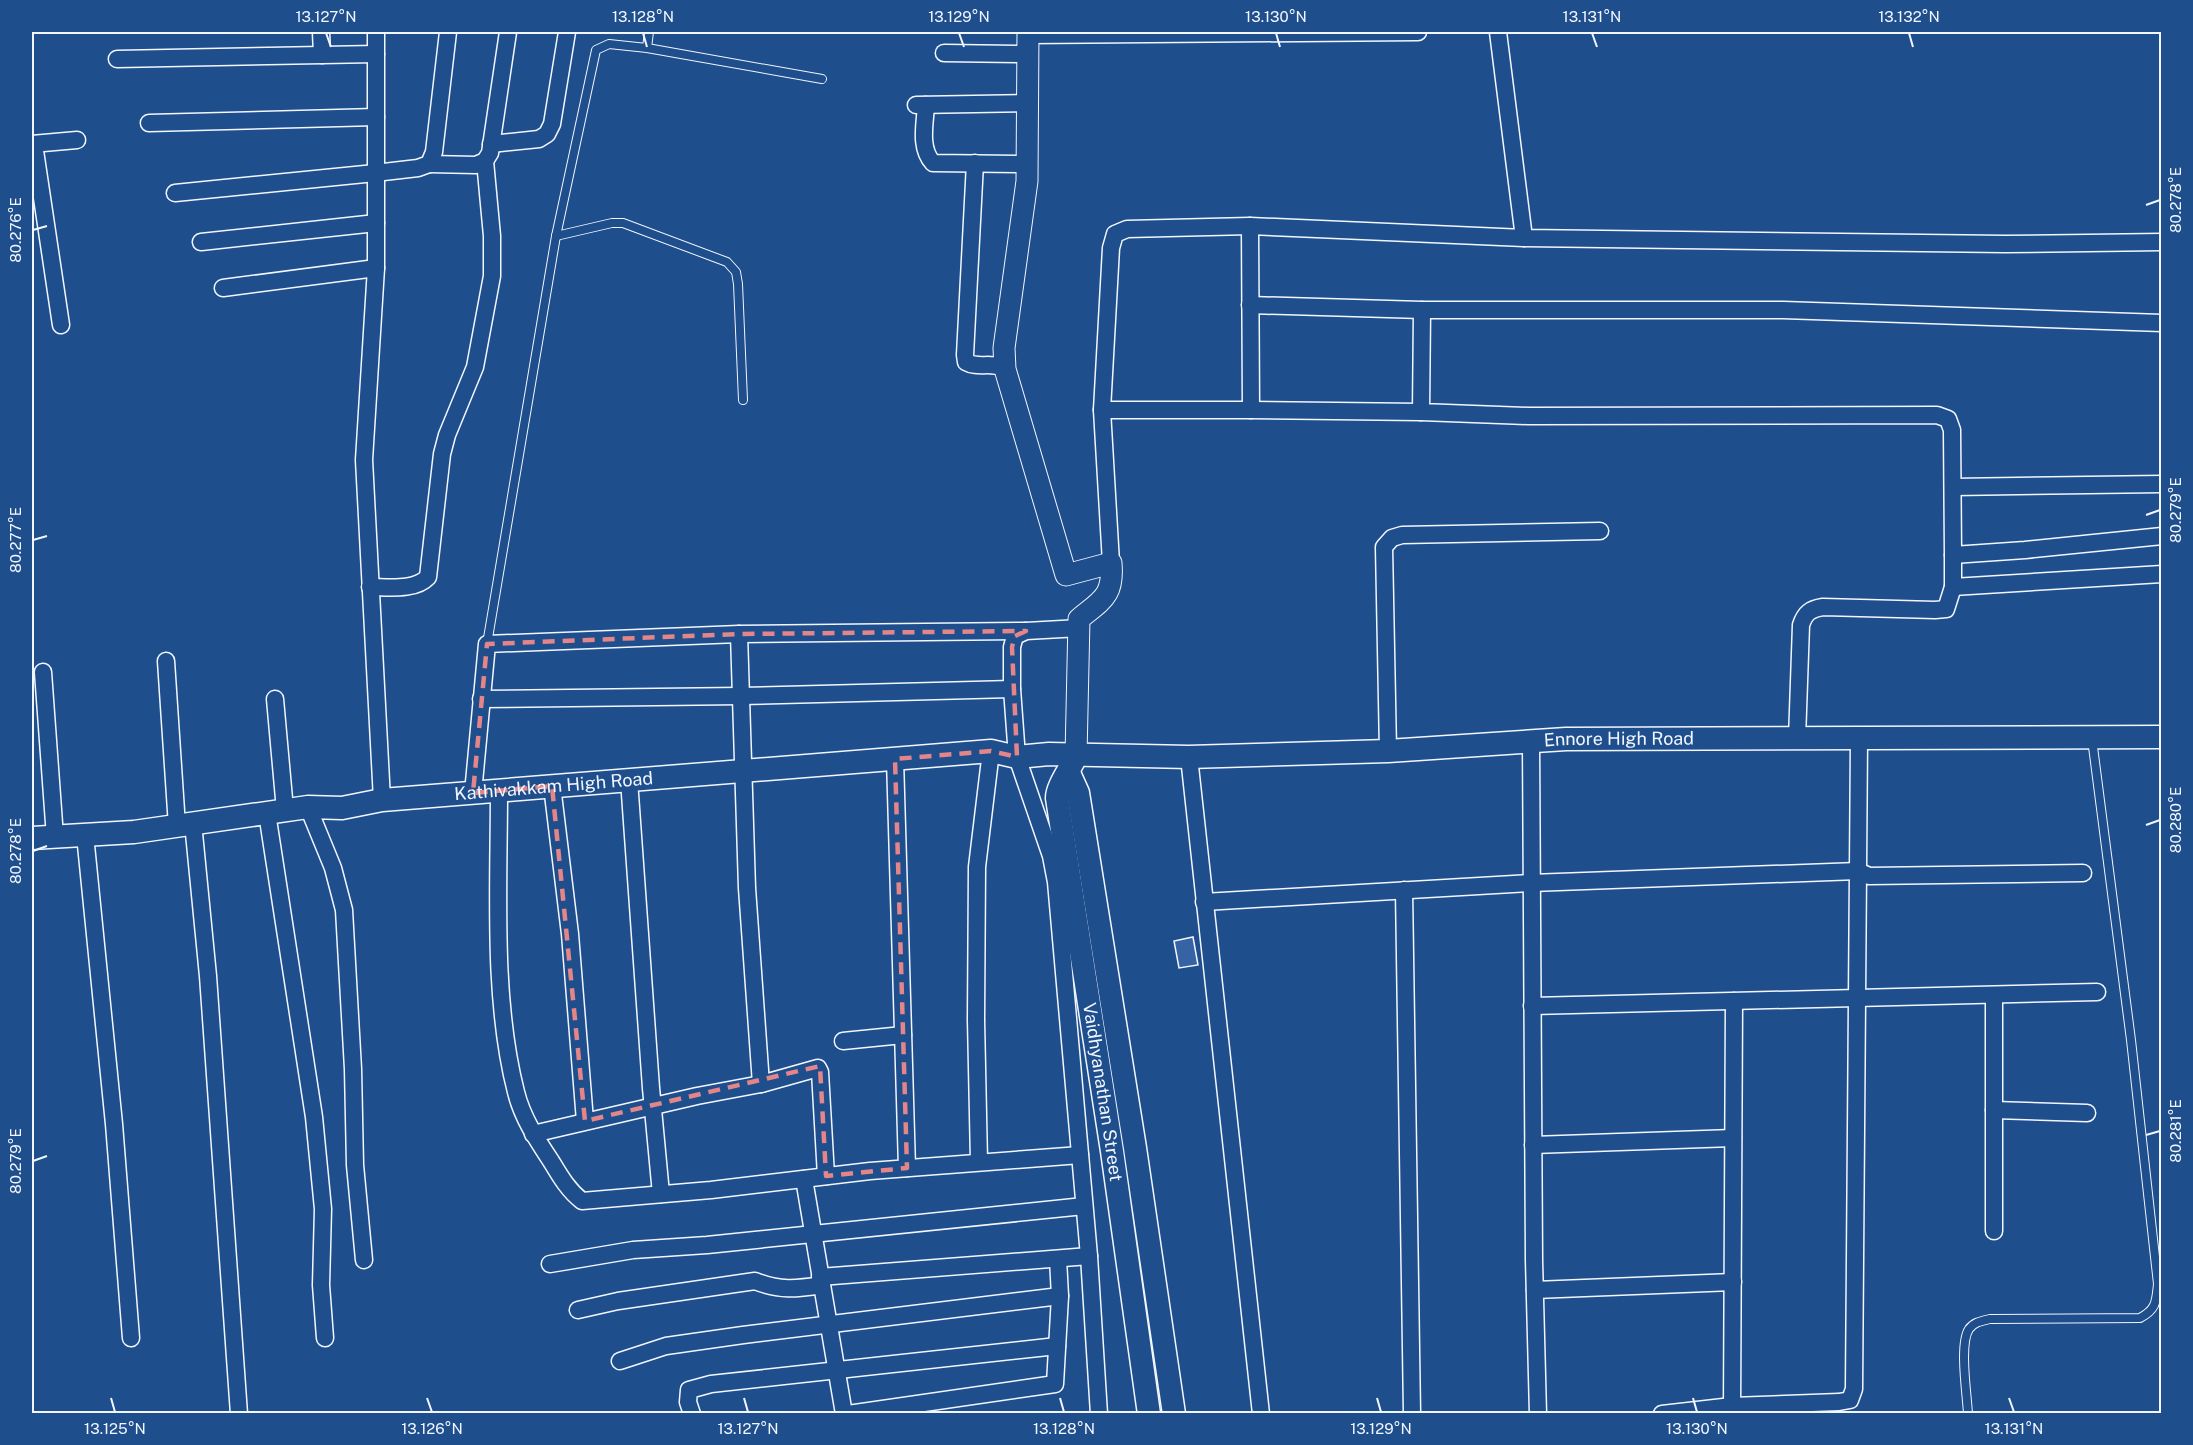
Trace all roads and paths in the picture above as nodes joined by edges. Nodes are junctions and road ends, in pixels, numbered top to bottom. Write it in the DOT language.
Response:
graph roads {
  1 [pos="321,32"];
  2 [pos="376,32"];
  3 [pos="448,32"];
  4 [pos="508,32"];
  5 [pos="567,32"];
  6 [pos="649,32"];
  7 [pos="1418,32"];
  8 [pos="1498,32"];
  9 [pos="1028,40"];
  10 [pos="647,48"];
  11 [pos="944,53"];
  12 [pos="376,54"];
  13 [pos="322,55"];
  14 [pos="117,59"];
  15 [pos="822,79"];
  16 [pos="1028,102"];
  17 [pos="376,117"];
  18 [pos="149,123"];
  19 [pos="77,140"];
  20 [pos="33,144"];
  21 [pos="491,144"];
  22 [pos="485,161"];
  23 [pos="975,163"];
  24 [pos="429,164"];
  25 [pos="1028,164"];
  26 [pos="375,173"];
  27 [pos="175,194"];
  28 [pos="376,223"];
  29 [pos="1250,226"];
  30 [pos="556,236"];
  31 [pos="1524,238"];
  32 [pos="201,242"];
  33 [pos="2162,242"];
  34 [pos="376,268"];
  35 [pos="223,288"];
  36 [pos="1250,305"];
  37 [pos="1422,310"];
  38 [pos="2162,323"];
  39 [pos="61,325"];
  40 [pos="1005,369"];
  41 [pos="743,400"];
  42 [pos="1102,410"];
  43 [pos="1251,410"];
  44 [pos="1421,412"];
  45 [pos="2162,484"];
  46 [pos="1953,487"];
  47 [pos="1600,531"];
  48 [pos="2162,537"];
  49 [pos="1953,555"];
  50 [pos="1111,563"];
  51 [pos="2162,574"];
  52 [pos="370,587"];
  53 [pos="1953,587"];
  54 [pos="1080,628"];
  55 [pos="1026,631"];
  56 [pos="739,634"];
  57 [pos="487,644"];
  58 [pos="166,661"];
  59 [pos="43,672"];
  60 [pos="1012,689"];
  61 [pos="741,696"];
  62 [pos="275,699"];
  63 [pos="481,699"];
  64 [pos="2162,737"];
  65 [pos="2092,738"];
  66 [pos="1797,739"];
  67 [pos="1859,739"];
  68 [pos="1531,741"];
  69 [pos="991,751"];
  70 [pos="1388,751"];
  71 [pos="1017,757"];
  72 [pos="1189,757"];
  73 [pos="895,759"];
  74 [pos="1072,764"];
  75 [pos="745,771"];
  76 [pos="629,780"];
  77 [pos="552,786"];
  78 [pos="499,791"];
  79 [pos="473,793"];
  80 [pos="382,800"];
  81 [pos="308,807"];
  82 [pos="276,811"];
  83 [pos="185,824"];
  84 [pos="85,835"];
  85 [pos="55,837"];
  86 [pos="32,838"];
  87 [pos="1858,871"];
  88 [pos="2083,873"];
  89 [pos="1531,883"];
  90 [pos="1404,890"];
  91 [pos="1204,902"];
  92 [pos="2097,992"];
  93 [pos="1994,995"];
  94 [pos="1857,998"];
  95 [pos="1734,1001"];
  96 [pos="1532,1006"];
  97 [pos="903,1035"];
  98 [pos="843,1041"];
  99 [pos="761,1084"];
  100 [pos="653,1106"];
  101 [pos="1994,1110"];
  102 [pos="2087,1113"];
  103 [pos="585,1121"];
  104 [pos="534,1134"];
  105 [pos="1734,1138"];
  106 [pos="1533,1145"];
  107 [pos="1080,1155"];
  108 [pos="979,1162"];
  109 [pos="907,1168"];
  110 [pos="826,1176"];
  111 [pos="804,1179"];
  112 [pos="662,1194"];
  113 [pos="1084,1206"];
  114 [pos="1994,1231"];
  115 [pos="813,1234"];
  116 [pos="1089,1256"];
  117 [pos="1058,1259"];
  118 [pos="364,1260"];
  119 [pos="550,1264"];
  120 [pos="821,1281"];
  121 [pos="1733,1282"];
  122 [pos="1535,1290"];
  123 [pos="1060,1296"];
  124 [pos="578,1310"];
  125 [pos="828,1323"];
  126 [pos="131,1338"];
  127 [pos="325,1338"];
  128 [pos="1057,1346"];
  129 [pos="620,1360"];
  130 [pos="836,1369"];
  131 [pos="1850,1407"];
  132 [pos="1732,1410"];
  133 [pos="239,1413"];
  134 [pos="692,1413"];
  135 [pos="846,1413"];
  136 [pos="1099,1413"];
  137 [pos="1149,1413"];
  138 [pos="1174,1413"];
  139 [pos="1261,1413"];
  140 [pos="1412,1413"];
  141 [pos="1538,1413"];
  142 [pos="1662,1413"];
  143 [pos="1968,1413"];
  1 -- 13 [label="street"];
  2 -- 12 [label="street"];
  3 -- 24 [label="street"];
  4 -- 21 [label="street"];
  5 -- 21 [label="street"];
  6 -- 10 [label="lane"];
  7 -- 9 [label="street"];
  8 -- 31 [label="street"];
  9 -- 11 [label="street"];
  9 -- 16 [label="street"];
  10 -- 15 [label="lane"];
  10 -- 30 [label="lane"];
  12 -- 13 [label="street"];
  12 -- 17 [label="street"];
  13 -- 14 [label="street"];
  16 -- 23 [label="street"];
  16 -- 25 [label="street"];
  17 -- 18 [label="street"];
  17 -- 26 [label="street"];
  19 -- 20 [label="street"];
  20 -- 39 [label="street"];
  21 -- 22 [label="street"];
  22 -- 24 [label="street"];
  22 -- 52 [label="street"];
  23 -- 25 [label="street"];
  23 -- 40 [label="street"];
  24 -- 26 [label="street"];
  25 -- 40 [label="street"];
  26 -- 27 [label="street"];
  26 -- 28 [label="street"];
  28 -- 32 [label="street"];
  28 -- 34 [label="street"];
  29 -- 31 [label="street"];
  29 -- 36 [label="street"];
  29 -- 42 [label="street"];
  30 -- 41 [label="lane"];
  30 -- 57 [label="lane"];
  31 -- 33 [label="street"];
  34 -- 35 [label="street"];
  34 -- 52 [label="street"];
  36 -- 37 [label="street"];
  36 -- 43 [label="street"];
  37 -- 38 [label="street"];
  37 -- 44 [label="street"];
  40 -- 50 [label="street"];
  42 -- 43 [label="street"];
  42 -- 50 [label="street"];
  43 -- 44 [label="street"];
  44 -- 46 [label="street"];
  45 -- 46 [label="street"];
  46 -- 49 [label="street"];
  47 -- 70 [label="street"];
  48 -- 49 [label="street"];
  49 -- 53 [label="street"];
  50 -- 54 [label="street"];
  51 -- 53 [label="street"];
  52 -- 80 [label="street"];
  53 -- 66 [label="street"];
  54 -- 55 [label="street"];
  54 -- 74 [label="street"];
  55 -- 56 [label="street"];
  55 -- 60 [label="street"];
  56 -- 57 [label="street"];
  56 -- 61 [label="street"];
  57 -- 63 [label="street"];
  58 -- 83 [label="street"];
  59 -- 85 [label="street"];
  60 -- 61 [label="street"];
  60 -- 71 [label="street"];
  61 -- 63 [label="street"];
  61 -- 75 [label="street"];
  62 -- 82 [label="street"];
  63 -- 79 [label="street"];
  64 -- 65 [label="main road, Ennore High Road"];
  65 -- 67 [label="main road, Ennore High Road"];
  65 -- 143 [label="lane"];
  66 -- 67 [label="main road, Ennore High Road"];
  66 -- 68 [label="main road, Ennore High Road"];
  67 -- 87 [label="street"];
  68 -- 70 [label="main road, Ennore High Road"];
  68 -- 89 [label="street"];
  69 -- 71 [label="main road, Kathivakkam High Road"];
  69 -- 73 [label="main road, Kathivakkam High Road"];
  69 -- 108 [label="street"];
  70 -- 72 [label="main road, Ennore High Road"];
  71 -- 74 [label="main road, Kathivakkam High Road"];
  71 -- 107 [label="street"];
  72 -- 74 [label="main road, Ennore High Road"];
  72 -- 91 [label="street"];
  73 -- 75 [label="main road, Kathivakkam High Road"];
  73 -- 97 [label="street"];
  74 -- 137 [label="main road, Vaidhyanathan Street"];
  74 -- 138 [label="main road, Vaidhyanathan Street"];
  75 -- 76 [label="main road, Kathivakkam High Road"];
  75 -- 99 [label="street"];
  76 -- 77 [label="main road, Kathivakkam High Road"];
  76 -- 100 [label="street"];
  77 -- 78 [label="main road, Kathivakkam High Road"];
  77 -- 103 [label="street"];
  78 -- 79 [label="main road, Kathivakkam High Road"];
  78 -- 104 [label="street"];
  79 -- 80 [label="main road, Kathivakkam High Road"];
  80 -- 81 [label="main road, Kathivakkam High Road"];
  81 -- 82 [label="main road, Kathivakkam High Road"];
  81 -- 118 [label="street"];
  82 -- 83 [label="main road, Kathivakkam High Road"];
  82 -- 127 [label="street"];
  83 -- 84 [label="main road, Kathivakkam High Road"];
  83 -- 133 [label="street"];
  84 -- 85 [label="main road, Kathivakkam High Road"];
  84 -- 126 [label="street"];
  85 -- 86 [label="main road, Kathivakkam High Road"];
  87 -- 88 [label="street"];
  87 -- 89 [label="street"];
  87 -- 94 [label="street"];
  89 -- 90 [label="street"];
  89 -- 96 [label="street"];
  90 -- 91 [label="street"];
  90 -- 140 [label="street"];
  91 -- 139 [label="street"];
  92 -- 93 [label="street"];
  93 -- 94 [label="street"];
  93 -- 101 [label="street"];
  94 -- 95 [label="street"];
  94 -- 131 [label="street"];
  95 -- 96 [label="street"];
  95 -- 105 [label="street"];
  96 -- 106 [label="street"];
  97 -- 98 [label="street"];
  97 -- 109 [label="street"];
  99 -- 100 [label="street"];
  99 -- 110 [label="street"];
  100 -- 103 [label="street"];
  100 -- 112 [label="street"];
  101 -- 102 [label="street"];
  101 -- 114 [label="street"];
  103 -- 104 [label="street"];
  104 -- 112 [label="street"];
  105 -- 106 [label="street"];
  105 -- 121 [label="street"];
  106 -- 122 [label="street"];
  107 -- 108 [label="street"];
  107 -- 113 [label="street"];
  108 -- 109 [label="street"];
  109 -- 110 [label="street"];
  110 -- 111 [label="street"];
  111 -- 112 [label="street"];
  111 -- 115 [label="street"];
  113 -- 115 [label="street"];
  113 -- 116 [label="street"];
  115 -- 119 [label="street"];
  115 -- 120 [label="street"];
  116 -- 117 [label="street"];
  116 -- 136 [label="street"];
  117 -- 120 [label="street"];
  117 -- 123 [label="street"];
  120 -- 124 [label="street"];
  120 -- 125 [label="street"];
  121 -- 122 [label="street"];
  121 -- 132 [label="street"];
  122 -- 141 [label="street"];
  123 -- 125 [label="street"];
  123 -- 128 [label="street"];
  125 -- 129 [label="street"];
  125 -- 130 [label="street"];
  128 -- 130 [label="street"];
  128 -- 135 [label="street"];
  130 -- 134 [label="street"];
  130 -- 135 [label="street"];
  131 -- 132 [label="street"];
  132 -- 142 [label="street"];
}
